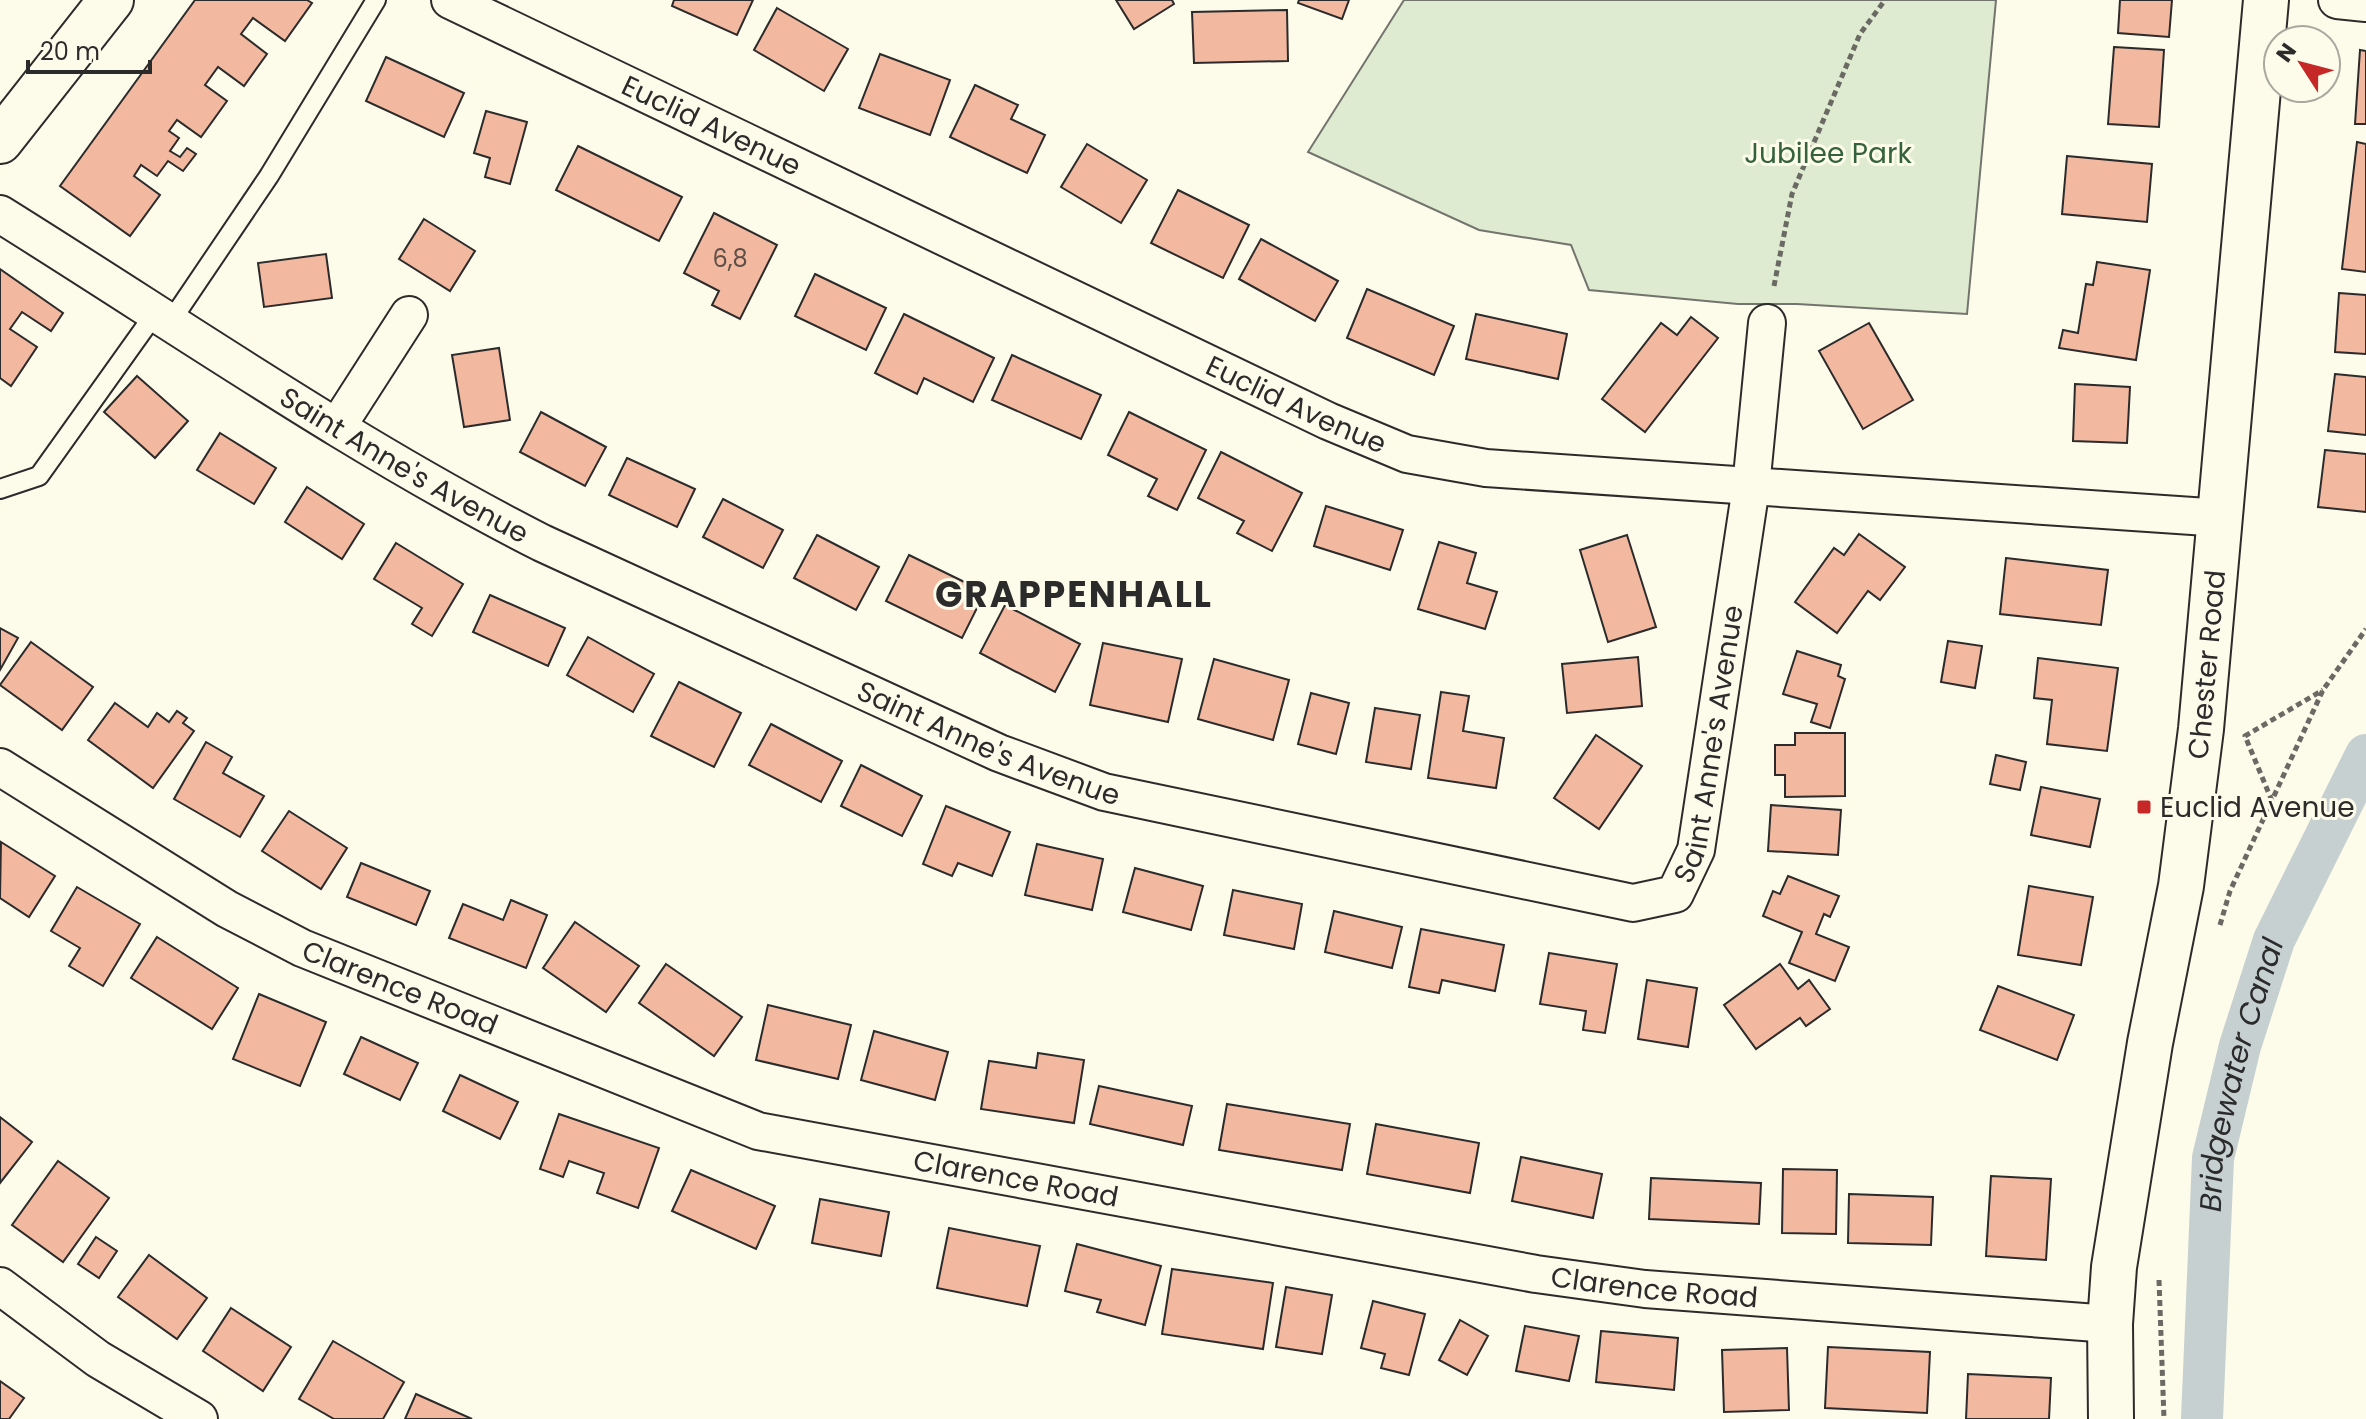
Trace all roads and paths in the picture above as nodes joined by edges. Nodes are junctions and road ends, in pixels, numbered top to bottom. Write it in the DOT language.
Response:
graph roads {
  1 [pos="111,0"];
  2 [pos="376,0"];
  3 [pos="450,0"];
  4 [pos="1885,0"];
  5 [pos="2266,0"];
  6 [pos="2337,0"];
  7 [pos="2366,3"];
  8 [pos="0,141"];
  9 [pos="0,214"];
  10 [pos="409,315"];
  11 [pos="163,316"];
  12 [pos="1767,323"];
  13 [pos="337,427"];
  14 [pos="1751,487"];
  15 [pos="0,489"];
  16 [pos="2222,518"];
  17 [pos="2366,629"];
  18 [pos="2323,690"];
  19 [pos="0,767"];
  20 [pos="2272,801"];
  21 [pos="2217,935"];
  22 [pos="2159,1273"];
  23 [pos="0,1286"];
  24 [pos="2110,1324"];
  25 [pos="199,1419"];
  26 [pos="2111,1419"];
  27 [pos="2164,1419"];
  1 -- 8 [label="main road"];
  2 -- 11 [label="lane"];
  3 -- 14 [label="street, Euclid Avenue"];
  4 -- 12 [label="path"];
  5 -- 16 [label="main road, Chester Road"];
  6 -- 7 [label="street"];
  9 -- 11 [label="street, Saint Anne's Avenue"];
  10 -- 13 [label="street"];
  11 -- 13 [label="street, Saint Anne's Avenue"];
  11 -- 15 [label="lane"];
  12 -- 14 [label="street"];
  13 -- 14 [label="street, Saint Anne's Avenue"];
  14 -- 16 [label="street, Euclid Avenue"];
  16 -- 24 [label="main road, Chester Road"];
  17 -- 18 [label="path"];
  18 -- 20 [label="path"];
  18 -- 20 [label="path"];
  19 -- 24 [label="street, Clarence Road"];
  20 -- 21 [label="path"];
  22 -- 27 [label="path"];
  23 -- 25 [label="street"];
  24 -- 26 [label="main road, Chester Road"];
}
